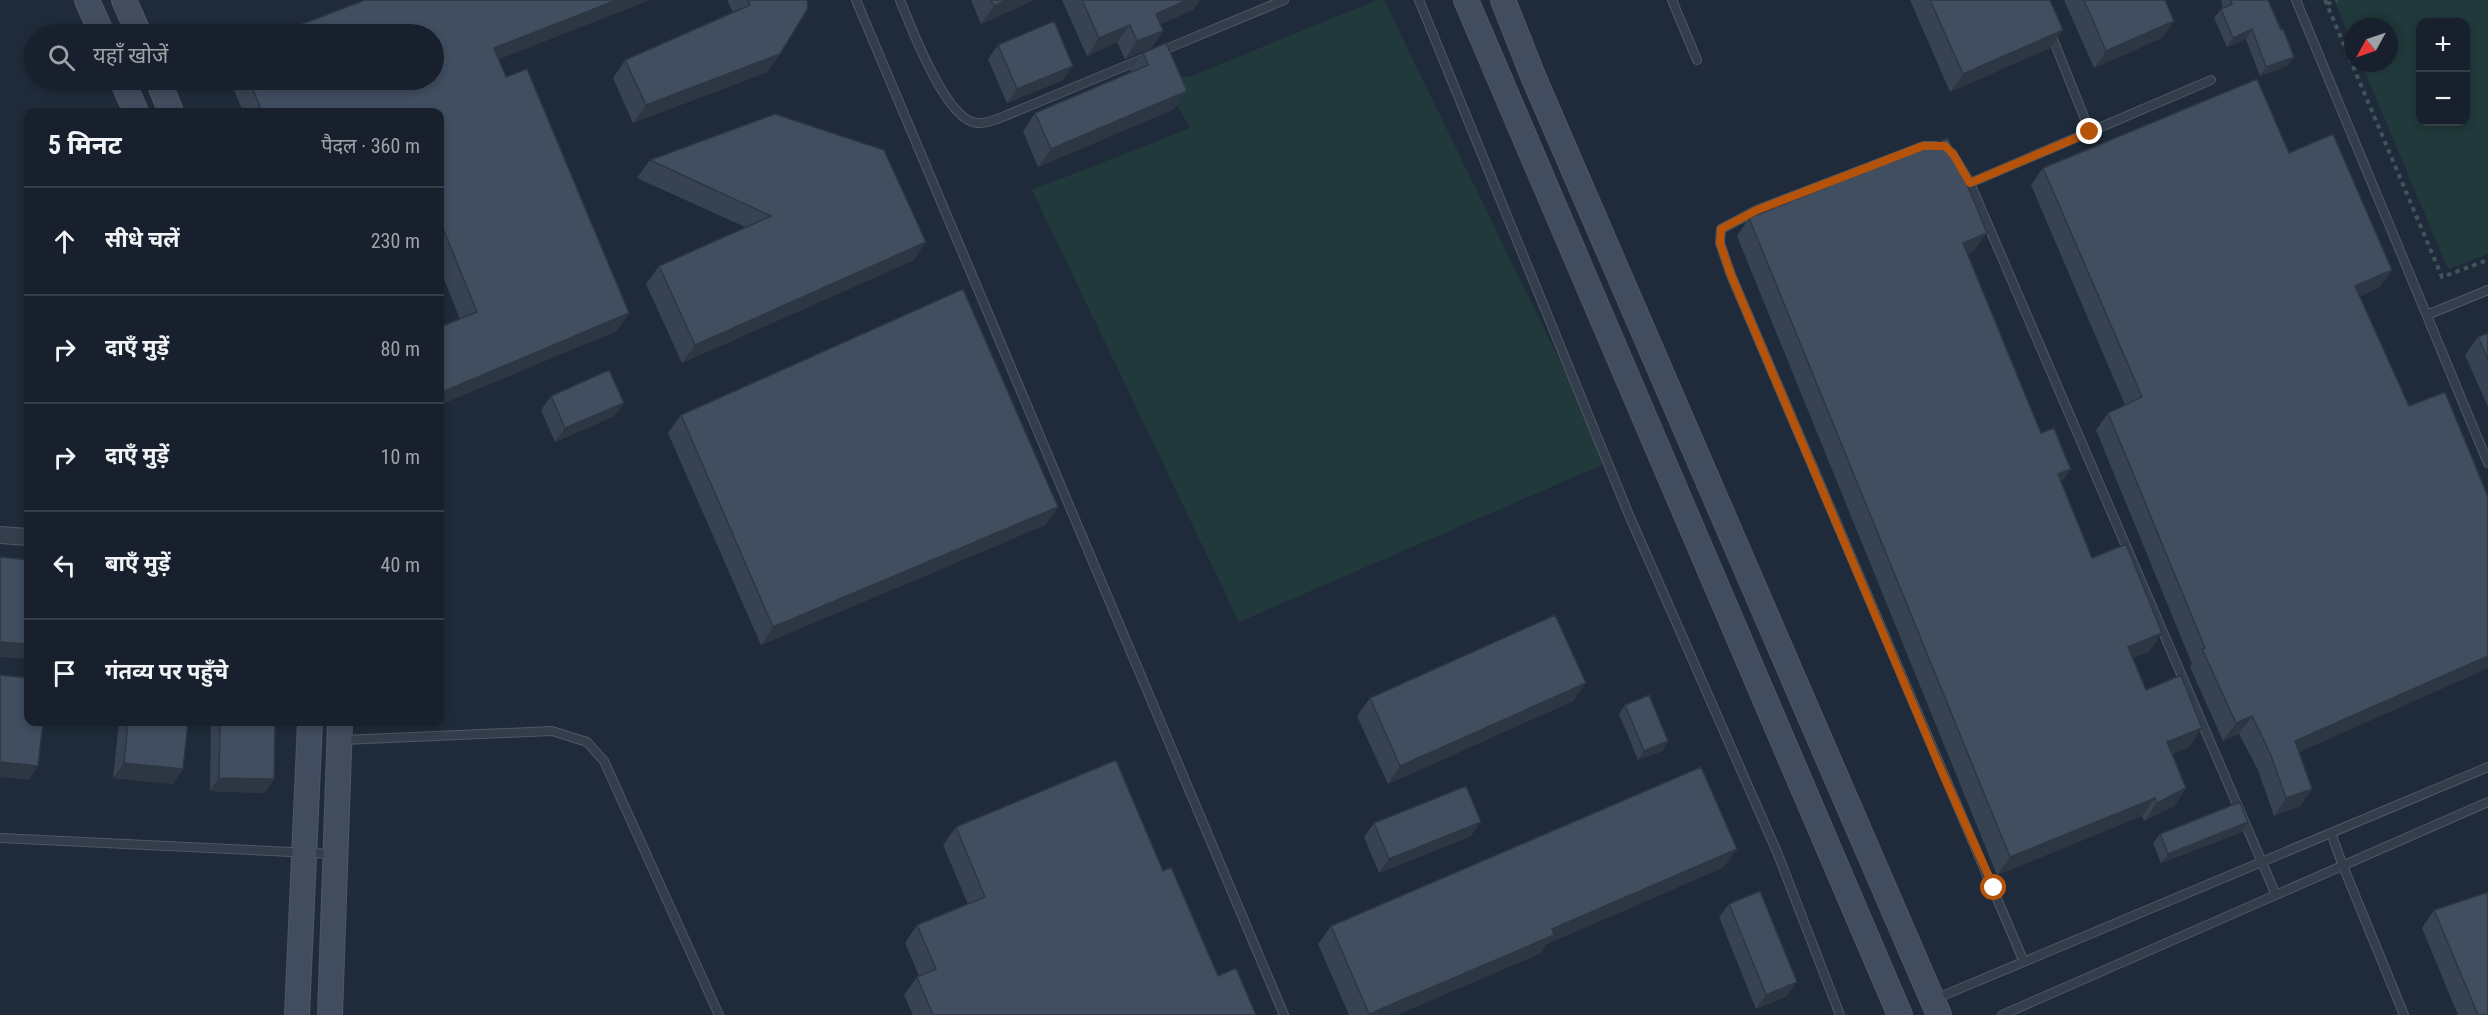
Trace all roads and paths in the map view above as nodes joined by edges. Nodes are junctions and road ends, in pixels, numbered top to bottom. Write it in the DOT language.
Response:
graph roads {
  1 [pos="87,0"];
  2 [pos="124,0"];
  3 [pos="856,0"];
  4 [pos="900,0"];
  5 [pos="1284,0"];
  6 [pos="1419,0"];
  7 [pos="1466,0"];
  8 [pos="1503,0"];
  9 [pos="1672,0"];
  10 [pos="2296,0"];
  11 [pos="2337,0"];
  12 [pos="2326,2"];
  13 [pos="2046,22"];
  14 [pos="98,24"];
  15 [pos="135,24"];
  16 [pos="1697,60"];
  17 [pos="2211,80"];
  18 [pos="126,90"];
  19 [pos="162,90"];
  20 [pos="134,108"];
  21 [pos="169,108"];
  22 [pos="2090,132"];
  23 [pos="1970,183"];
  24 [pos="2488,260"];
  25 [pos="2488,290"];
  26 [pos="2427,315"];
  27 [pos="2488,463"];
  28 [pos="0,536"];
  29 [pos="24,537"];
  30 [pos="310,726"];
  31 [pos="340,731"];
  32 [pos="2488,767"];
  33 [pos="2488,802"];
  34 [pos="2331,833"];
  35 [pos="0,838"];
  36 [pos="306,852"];
  37 [pos="334,854"];
  38 [pos="2263,862"];
  39 [pos="2343,866"];
  40 [pos="2276,895"];
  41 [pos="2024,962"];
  42 [pos="1935,1008"];
  43 [pos="1898,1014"];
  44 [pos="297,1015"];
  45 [pos="330,1015"];
  46 [pos="719,1015"];
  47 [pos="1284,1015"];
  48 [pos="1840,1015"];
  49 [pos="2002,1015"];
  50 [pos="2404,1015"];
  1 -- 14 [label="street"];
  2 -- 15 [label="street"];
  3 -- 47 [label="lane"];
  4 -- 5 [label="lane"];
  6 -- 48 [label="lane"];
  7 -- 43 [label="street"];
  8 -- 42 [label="street"];
  9 -- 16 [label="lane"];
  10 -- 26 [label="lane"];
  11 -- 12 [label="path"];
  12 -- 24 [label="path"];
  13 -- 22 [label="lane"];
  17 -- 22 [label="lane"];
  18 -- 20 [label="street"];
  19 -- 21 [label="street"];
  22 -- 23 [label="lane"];
  23 -- 38 [label="lane"];
  23 -- 41 [label="lane"];
  25 -- 26 [label="lane"];
  26 -- 27 [label="lane"];
  28 -- 29 [label="street"];
  30 -- 36 [label="street"];
  31 -- 37 [label="street"];
  31 -- 46 [label="lane"];
  32 -- 34 [label="lane"];
  33 -- 39 [label="lane"];
  34 -- 38 [label="lane"];
  34 -- 39 [label="lane"];
  35 -- 36 [label="lane"];
  36 -- 37 [label="lane"];
  36 -- 44 [label="street"];
  37 -- 45 [label="street"];
  38 -- 40 [label="lane"];
  38 -- 41 [label="lane"];
  39 -- 40 [label="lane"];
  39 -- 50 [label="lane"];
  40 -- 49 [label="lane"];
  41 -- 42 [label="lane"];
  42 -- 43 [label="street"];
}
